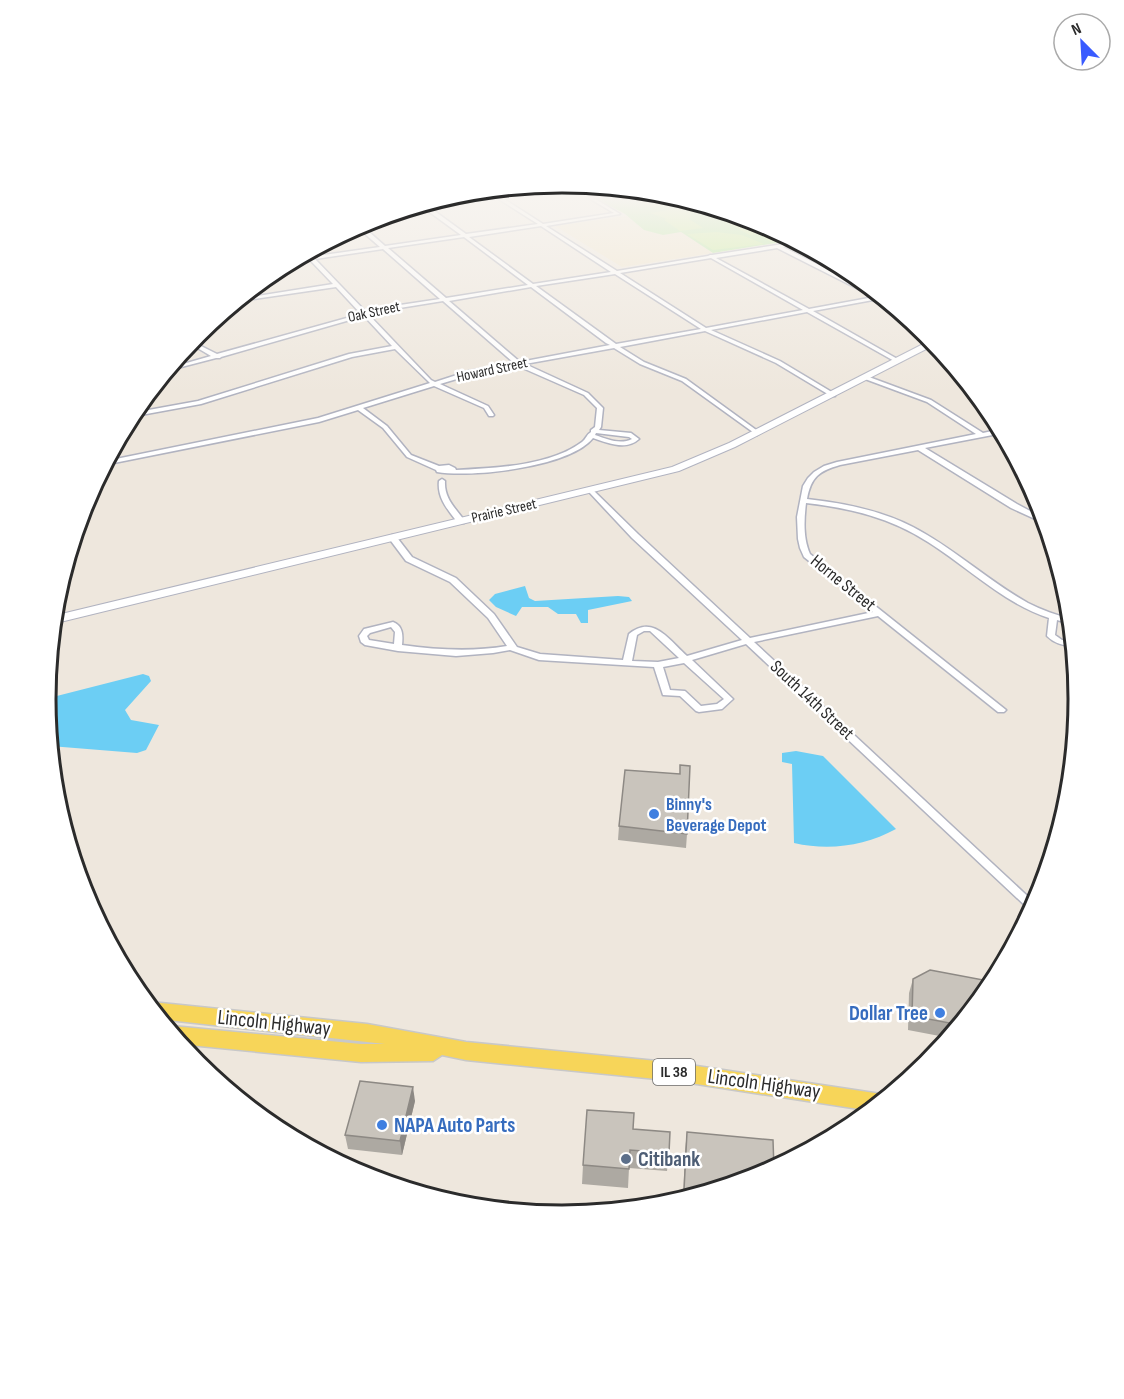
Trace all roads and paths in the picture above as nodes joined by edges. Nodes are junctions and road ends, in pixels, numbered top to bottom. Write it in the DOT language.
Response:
graph roads {
  1 [pos="315,262"];
  2 [pos="399,262"];
  3 [pos="500,262"];
  4 [pos="601,262"];
  5 [pos="673,262"];
  6 [pos="721,262"];
  7 [pos="810,262"];
  8 [pos="616,272"];
  9 [pos="847,281"];
  10 [pos="336,285"];
  11 [pos="530,285"];
  12 [pos="256,297"];
  13 [pos="442,300"];
  14 [pos="872,300"];
  15 [pos="809,311"];
  16 [pos="364,313"];
  17 [pos="706,330"];
  18 [pos="199,347"];
  19 [pos="396,347"];
  20 [pos="616,347"];
  21 [pos="925,347"];
  22 [pos="218,357"];
  23 [pos="898,361"];
  24 [pos="519,364"];
  25 [pos="181,367"];
  26 [pos="867,378"];
  27 [pos="435,384"];
  28 [pos="833,395"];
  29 [pos="359,408"];
  30 [pos="145,413"];
  31 [pos="491,415"];
  32 [pos="592,433"];
  33 [pos="757,433"];
  34 [pos="993,433"];
  35 [pos="982,435"];
  36 [pos="918,447"];
  37 [pos="115,461"];
  38 [pos="446,470"];
  39 [pos="591,491"];
  40 [pos="804,501"];
  41 [pos="1034,516"];
  42 [pos="461,521"];
  43 [pos="393,537"];
  44 [pos="880,613"];
  45 [pos="1053,617"];
  46 [pos="62,618"];
  47 [pos="1062,620"];
  48 [pos="749,641"];
  49 [pos="1065,643"];
  50 [pos="513,647"];
  51 [pos="398,648"];
  52 [pos="684,660"];
  53 [pos="627,664"];
  54 [pos="658,665"];
  55 [pos="1001,710"];
  56 [pos="1026,901"];
  57 [pos="163,1011"];
  58 [pos="184,1036"];
  59 [pos="466,1051"];
  60 [pos="870,1101"];
  1 -- 10 [label="street"];
  2 -- 13 [label="street"];
  3 -- 11 [label="street"];
  4 -- 8 [label="street"];
  5 -- 8 [label="street, Oak Street"];
  6 -- 15 [label="street"];
  7 -- 9 [label="street"];
  8 -- 11 [label="street, Oak Street"];
  8 -- 17 [label="street"];
  10 -- 12 [label="street"];
  10 -- 16 [label="street"];
  11 -- 13 [label="street, Oak Street"];
  11 -- 20 [label="street"];
  13 -- 16 [label="street, Oak Street"];
  13 -- 24 [label="street"];
  14 -- 15 [label="street, Howard Street"];
  15 -- 17 [label="street, Howard Street"];
  15 -- 23 [label="street"];
  16 -- 19 [label="street"];
  16 -- 22 [label="street, Oak Street"];
  17 -- 20 [label="street, Howard Street"];
  17 -- 28 [label="street"];
  18 -- 22 [label="street"];
  19 -- 27 [label="street"];
  19 -- 30 [label="street"];
  20 -- 24 [label="street, Howard Street"];
  20 -- 33 [label="street"];
  21 -- 23 [label="street, Prairie Street"];
  22 -- 25 [label="street, Oak Street"];
  23 -- 26 [label="street, Prairie Street"];
  24 -- 27 [label="street, Howard Street"];
  24 -- 32 [label="street"];
  26 -- 28 [label="street, Prairie Street"];
  26 -- 35 [label="street"];
  27 -- 29 [label="street, Howard Street"];
  27 -- 31 [label="street"];
  28 -- 33 [label="street, Prairie Street"];
  29 -- 37 [label="street, Howard Street"];
  29 -- 38 [label="street"];
  32 -- 32 [label="street"];
  32 -- 38 [label="street"];
  33 -- 39 [label="street, Prairie Street"];
  34 -- 35 [label="street, Horne Street"];
  35 -- 36 [label="street, Horne Street"];
  36 -- 40 [label="street, Horne Street"];
  36 -- 41 [label="street"];
  38 -- 42 [label="street"];
  39 -- 42 [label="street, Prairie Street"];
  39 -- 48 [label="street, South 14th Street"];
  40 -- 44 [label="street, Horne Street"];
  40 -- 45 [label="street"];
  42 -- 43 [label="street, Prairie Street"];
  43 -- 46 [label="street, Prairie Street"];
  43 -- 50 [label="street"];
  44 -- 48 [label="street, Horne Street"];
  44 -- 55 [label="street"];
  45 -- 47 [label="street"];
  45 -- 49 [label="street"];
  48 -- 52 [label="street, Horne Street"];
  48 -- 56 [label="street, South 14th Street"];
  50 -- 51 [label="street"];
  50 -- 53 [label="street, Horne Street"];
  52 -- 53 [label="street"];
  52 -- 54 [label="street, Horne Street"];
  52 -- 54 [label="street"];
  53 -- 54 [label="street, Horne Street"];
  57 -- 59 [label="main road, Lincoln Highway / IL 38"];
  58 -- 59 [label="main road, Lincoln Highway / IL 38"];
  59 -- 60 [label="main road, Lincoln Highway / IL 38"];
}
